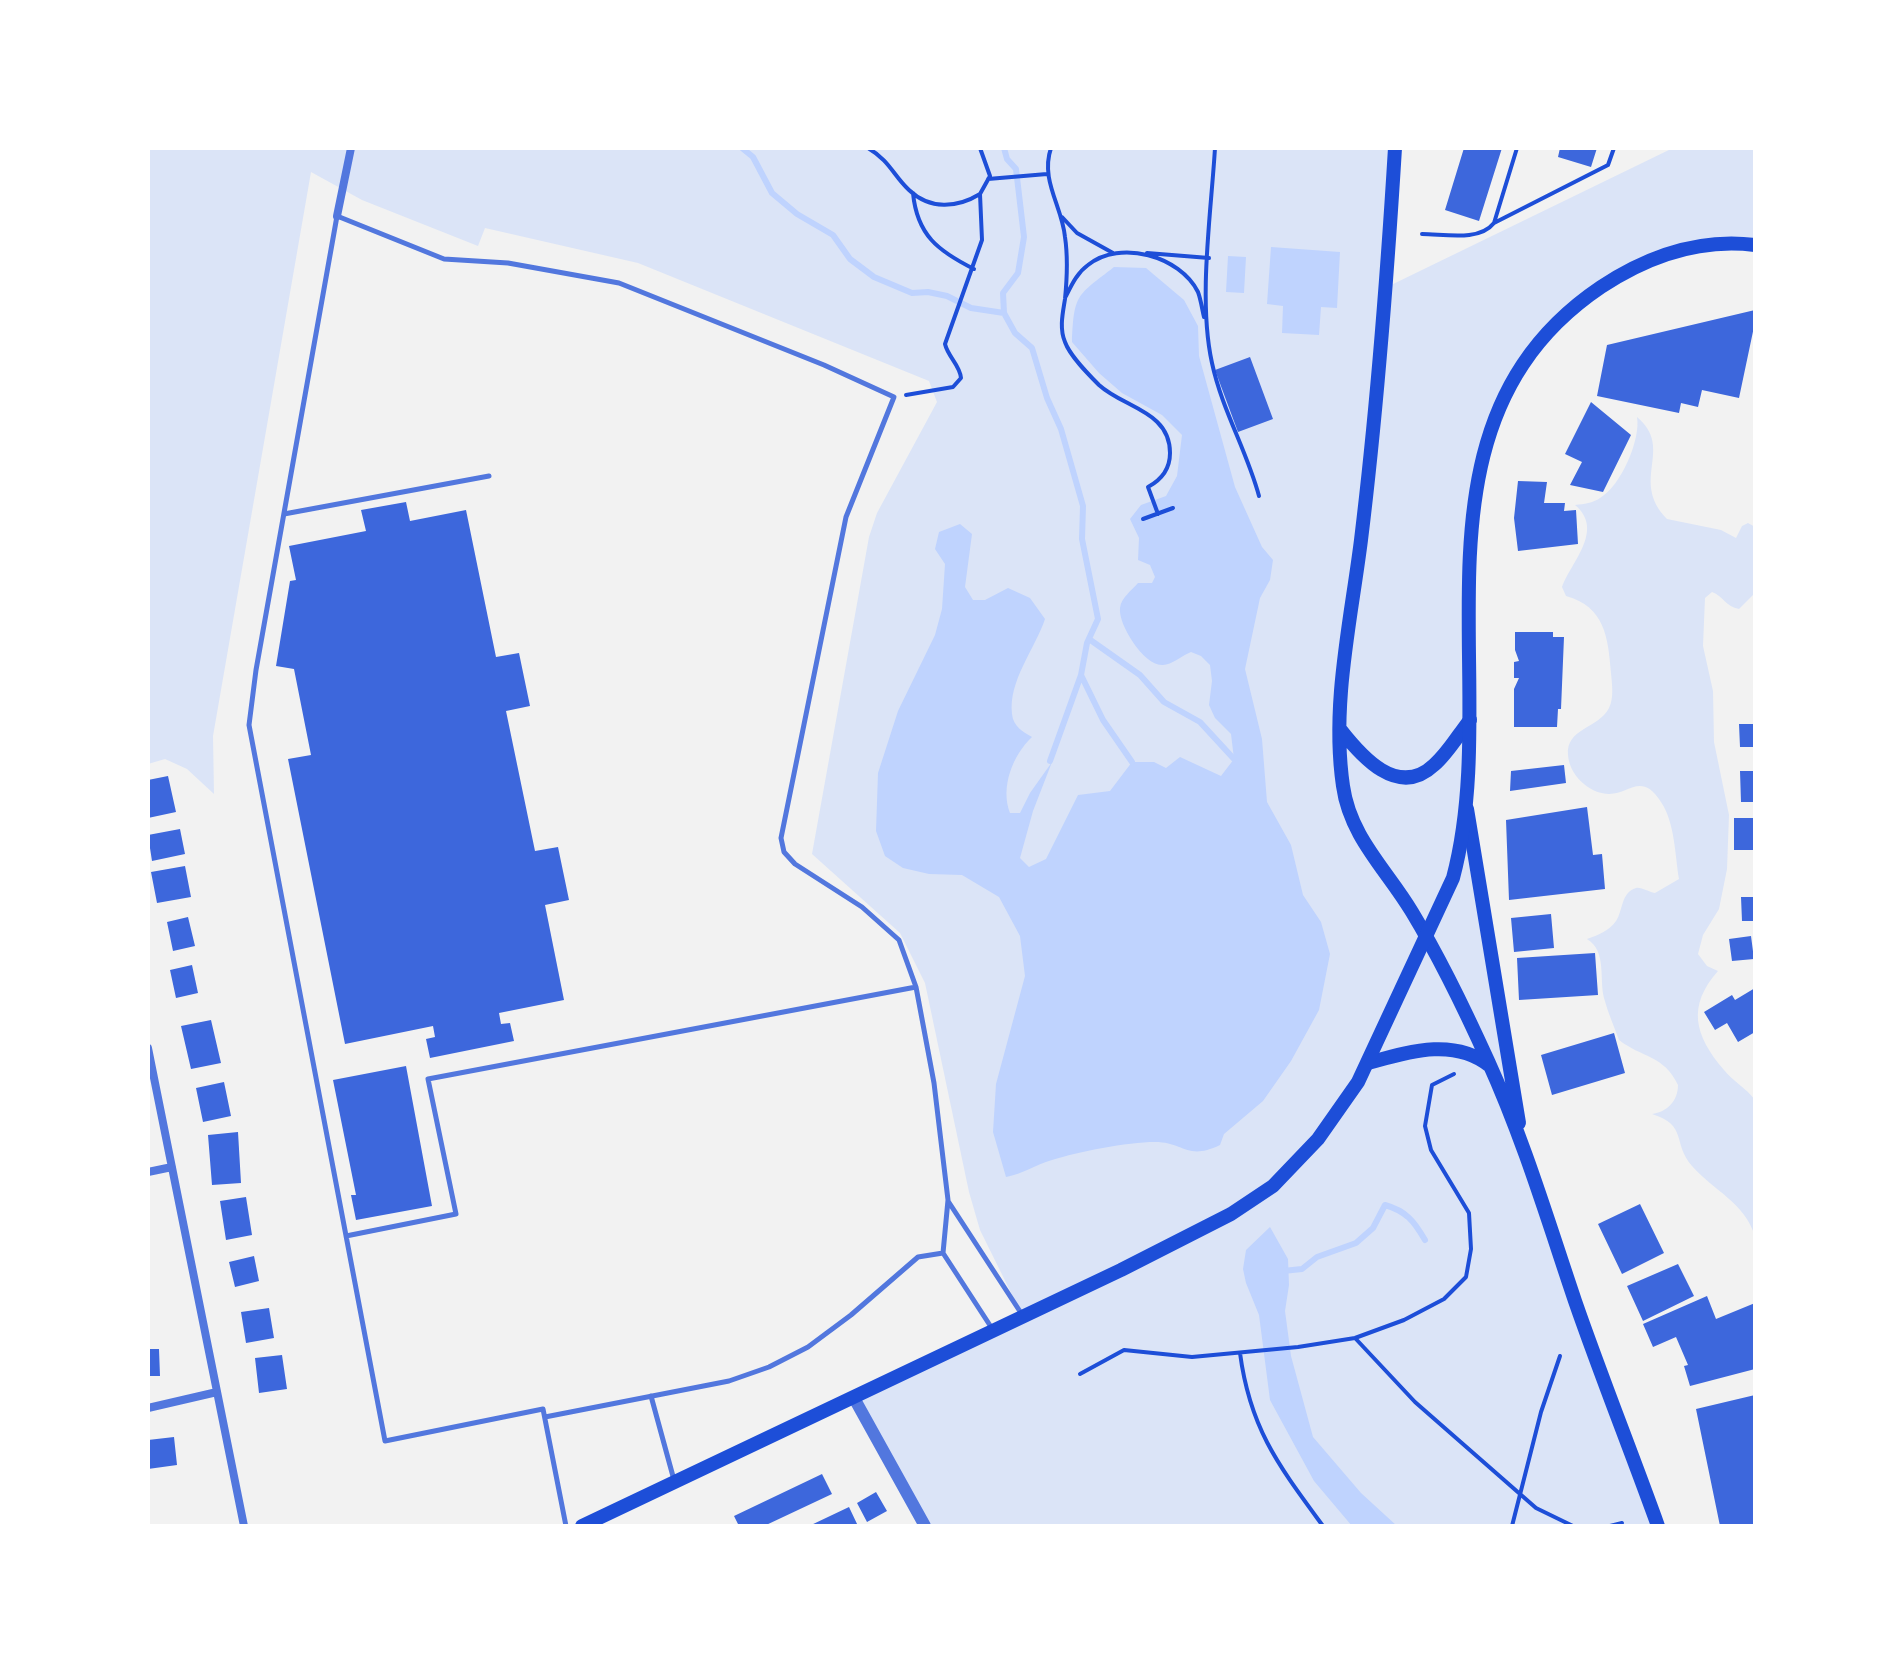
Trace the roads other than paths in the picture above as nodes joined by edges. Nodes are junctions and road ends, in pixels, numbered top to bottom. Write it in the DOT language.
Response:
graph roads {
  1 [pos="351,148"];
  2 [pos="1395,148"];
  3 [pos="337,216"];
  4 [pos="1755,245"];
  5 [pos="489,476"];
  6 [pos="284,514"];
  7 [pos="1470,720"];
  8 [pos="1340,729"];
  9 [pos="1467,809"];
  10 [pos="1427,937"];
  11 [pos="916,987"];
  12 [pos="148,1048"];
  13 [pos="1368,1063"];
  14 [pos="1491,1066"];
  15 [pos="1524,1155"];
  16 [pos="172,1167"];
  17 [pos="148,1172"];
  18 [pos="948,1200"];
  19 [pos="346,1236"];
  20 [pos="943,1253"];
  21 [pos="1024,1318"];
  22 [pos="994,1332"];
  23 [pos="217,1392"];
  24 [pos="651,1396"];
  25 [pos="854,1398"];
  26 [pos="148,1408"];
  27 [pos="545,1417"];
  28 [pos="675,1483"];
  29 [pos="244,1526"];
  30 [pos="566,1526"];
  31 [pos="582,1526"];
  32 [pos="925,1526"];
  33 [pos="1658,1526"];
  1 -- 3 [label="street"];
  2 -- 8 [label="main road"];
  3 -- 6 [label="lane"];
  3 -- 11 [label="lane"];
  4 -- 7 [label="main road"];
  5 -- 6 [label="lane"];
  6 -- 19 [label="lane"];
  7 -- 8 [label="main road"];
  7 -- 9 [label="main road"];
  8 -- 10 [label="main road"];
  9 -- 10 [label="main road"];
  9 -- 15 [label="main road"];
  10 -- 13 [label="main road"];
  10 -- 14 [label="main road"];
  11 -- 18 [label="lane"];
  11 -- 19 [label="lane"];
  12 -- 16 [label="street"];
  13 -- 14 [label="main road"];
  13 -- 21 [label="main road"];
  14 -- 15 [label="main road"];
  15 -- 33 [label="main road"];
  16 -- 17 [label="street"];
  16 -- 23 [label="street"];
  18 -- 20 [label="lane"];
  18 -- 21 [label="lane"];
  19 -- 27 [label="lane"];
  20 -- 22 [label="lane"];
  20 -- 24 [label="lane"];
  21 -- 22 [label="main road"];
  22 -- 25 [label="main road"];
  23 -- 26 [label="street"];
  23 -- 29 [label="street"];
  24 -- 27 [label="lane"];
  24 -- 28 [label="lane"];
  25 -- 28 [label="main road"];
  25 -- 32 [label="street"];
  27 -- 30 [label="lane"];
  28 -- 31 [label="main road"];
}
